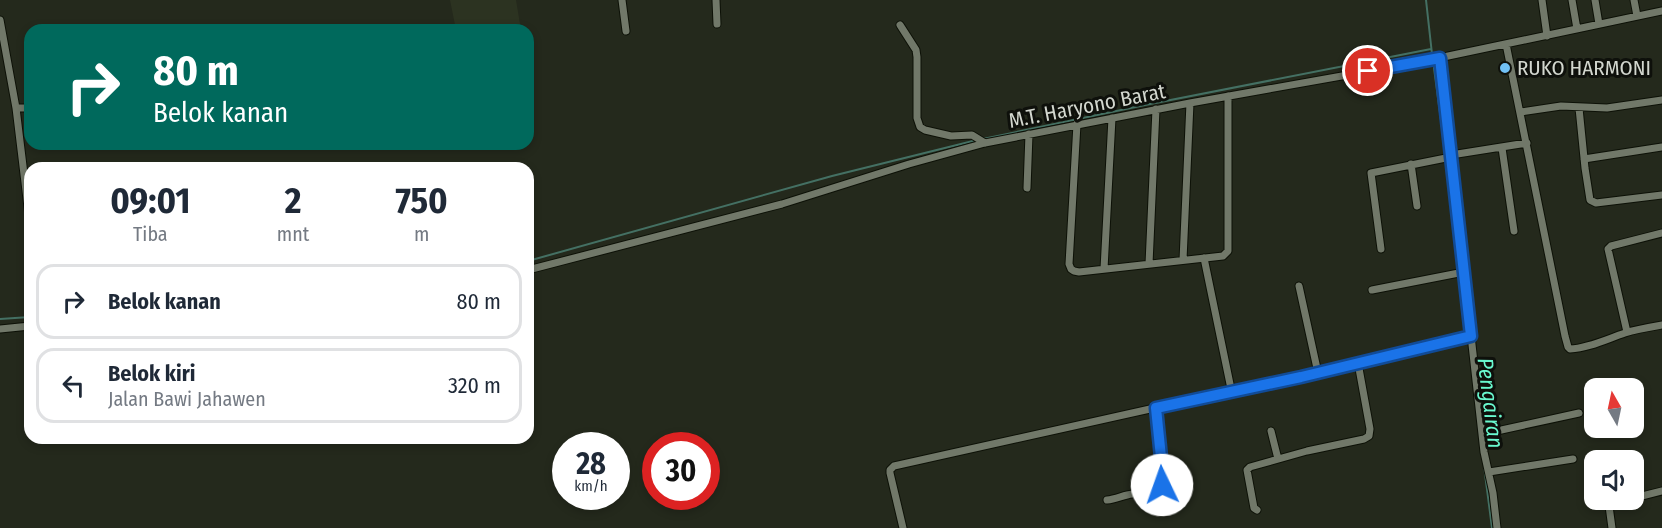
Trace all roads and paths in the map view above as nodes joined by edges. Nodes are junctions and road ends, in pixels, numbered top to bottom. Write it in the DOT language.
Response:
graph roads {
  1 [pos="622,0"];
  2 [pos="716,0"];
  3 [pos="1542,0"];
  4 [pos="1572,0"];
  5 [pos="1594,0"];
  6 [pos="1634,0"];
  7 [pos="1662,11"];
  8 [pos="1637,16"];
  9 [pos="0,20"];
  10 [pos="717,24"];
  11 [pos="1599,24"];
  12 [pos="900,25"];
  13 [pos="1577,29"];
  14 [pos="626,31"];
  15 [pos="1547,36"];
  16 [pos="1506,44"];
  17 [pos="1440,58"];
  18 [pos="1228,96"];
  19 [pos="1662,100"];
  20 [pos="1190,103"];
  21 [pos="16,108"];
  22 [pos="24,108"];
  23 [pos="1579,108"];
  24 [pos="1156,109"];
  25 [pos="1521,111"];
  26 [pos="1112,118"];
  27 [pos="1077,124"];
  28 [pos="1029,134"];
  29 [pos="985,143"];
  30 [pos="1527,143"];
  31 [pos="1662,147"];
  32 [pos="1502,148"];
  33 [pos="1451,156"];
  34 [pos="1584,159"];
  35 [pos="1411,164"];
  36 [pos="24,174"];
  37 [pos="1027,188"];
  38 [pos="1662,195"];
  39 [pos="1418,206"];
  40 [pos="1514,231"];
  41 [pos="1661,233"];
  42 [pos="1662,244"];
  43 [pos="1381,249"];
  44 [pos="1204,258"];
  45 [pos="1183,260"];
  46 [pos="1149,264"];
  47 [pos="534,268"];
  48 [pos="1104,269"];
  49 [pos="1464,272"];
  50 [pos="1299,286"];
  51 [pos="1372,290"];
  52 [pos="1662,325"];
  53 [pos="24,327"];
  54 [pos="0,329"];
  55 [pos="1627,332"];
  56 [pos="1471,336"];
  57 [pos="1358,363"];
  58 [pos="1318,373"];
  59 [pos="1230,384"];
  60 [pos="1156,408"];
  61 [pos="1579,413"];
  62 [pos="1271,431"];
  63 [pos="1483,434"];
  64 [pos="1278,459"];
  65 [pos="1573,459"];
  66 [pos="1490,472"];
  67 [pos="1662,490"];
  68 [pos="1644,495"];
  69 [pos="1107,500"];
  70 [pos="1257,510"];
  71 [pos="1610,510"];
  72 [pos="903,528"];
  73 [pos="1497,528"];
  74 [pos="1612,528"];
  1 -- 14 [label="street"];
  2 -- 10 [label="street"];
  3 -- 15 [label="street"];
  4 -- 13 [label="street"];
  5 -- 11 [label="street"];
  6 -- 8 [label="street"];
  7 -- 8 [label="street, M.T. Haryono Barat"];
  8 -- 11 [label="street, M.T. Haryono Barat"];
  9 -- 21 [label="street"];
  11 -- 13 [label="street, M.T. Haryono Barat"];
  12 -- 29 [label="street"];
  13 -- 15 [label="street, M.T. Haryono Barat"];
  15 -- 16 [label="street, M.T. Haryono Barat"];
  16 -- 17 [label="street, M.T. Haryono Barat"];
  16 -- 25 [label="street"];
  17 -- 18 [label="street, M.T. Haryono Barat"];
  17 -- 33 [label="street"];
  18 -- 20 [label="street, M.T. Haryono Barat"];
  18 -- 44 [label="street"];
  19 -- 23 [label="street"];
  20 -- 24 [label="street, M.T. Haryono Barat"];
  20 -- 45 [label="street"];
  21 -- 22 [label="street"];
  21 -- 36 [label="street"];
  23 -- 25 [label="street"];
  23 -- 34 [label="street"];
  24 -- 26 [label="street, M.T. Haryono Barat"];
  24 -- 46 [label="street"];
  25 -- 30 [label="street"];
  26 -- 27 [label="street, M.T. Haryono Barat"];
  26 -- 48 [label="street"];
  27 -- 28 [label="street, M.T. Haryono Barat"];
  27 -- 48 [label="street"];
  28 -- 29 [label="street, M.T. Haryono Barat"];
  28 -- 37 [label="street"];
  29 -- 47 [label="street, M.T. Haryono Barat"];
  30 -- 32 [label="street"];
  30 -- 55 [label="street"];
  31 -- 34 [label="street"];
  32 -- 33 [label="street"];
  32 -- 40 [label="street"];
  33 -- 35 [label="street"];
  33 -- 49 [label="street"];
  34 -- 38 [label="street"];
  35 -- 39 [label="street"];
  35 -- 43 [label="street"];
  41 -- 42 [label="street"];
  41 -- 55 [label="street"];
  44 -- 45 [label="street"];
  44 -- 59 [label="street"];
  45 -- 46 [label="street"];
  46 -- 48 [label="street"];
  49 -- 51 [label="street"];
  49 -- 56 [label="street"];
  50 -- 58 [label="street"];
  52 -- 55 [label="street"];
  53 -- 54 [label="street"];
  56 -- 57 [label="street"];
  56 -- 63 [label="street"];
  57 -- 58 [label="street"];
  57 -- 64 [label="street"];
  58 -- 60 [label="street"];
  60 -- 69 [label="street"];
  60 -- 72 [label="street"];
  61 -- 63 [label="street"];
  62 -- 64 [label="street"];
  63 -- 66 [label="street"];
  64 -- 70 [label="street"];
  65 -- 66 [label="street"];
  66 -- 73 [label="street"];
  67 -- 68 [label="street"];
  71 -- 74 [label="street"];
}
